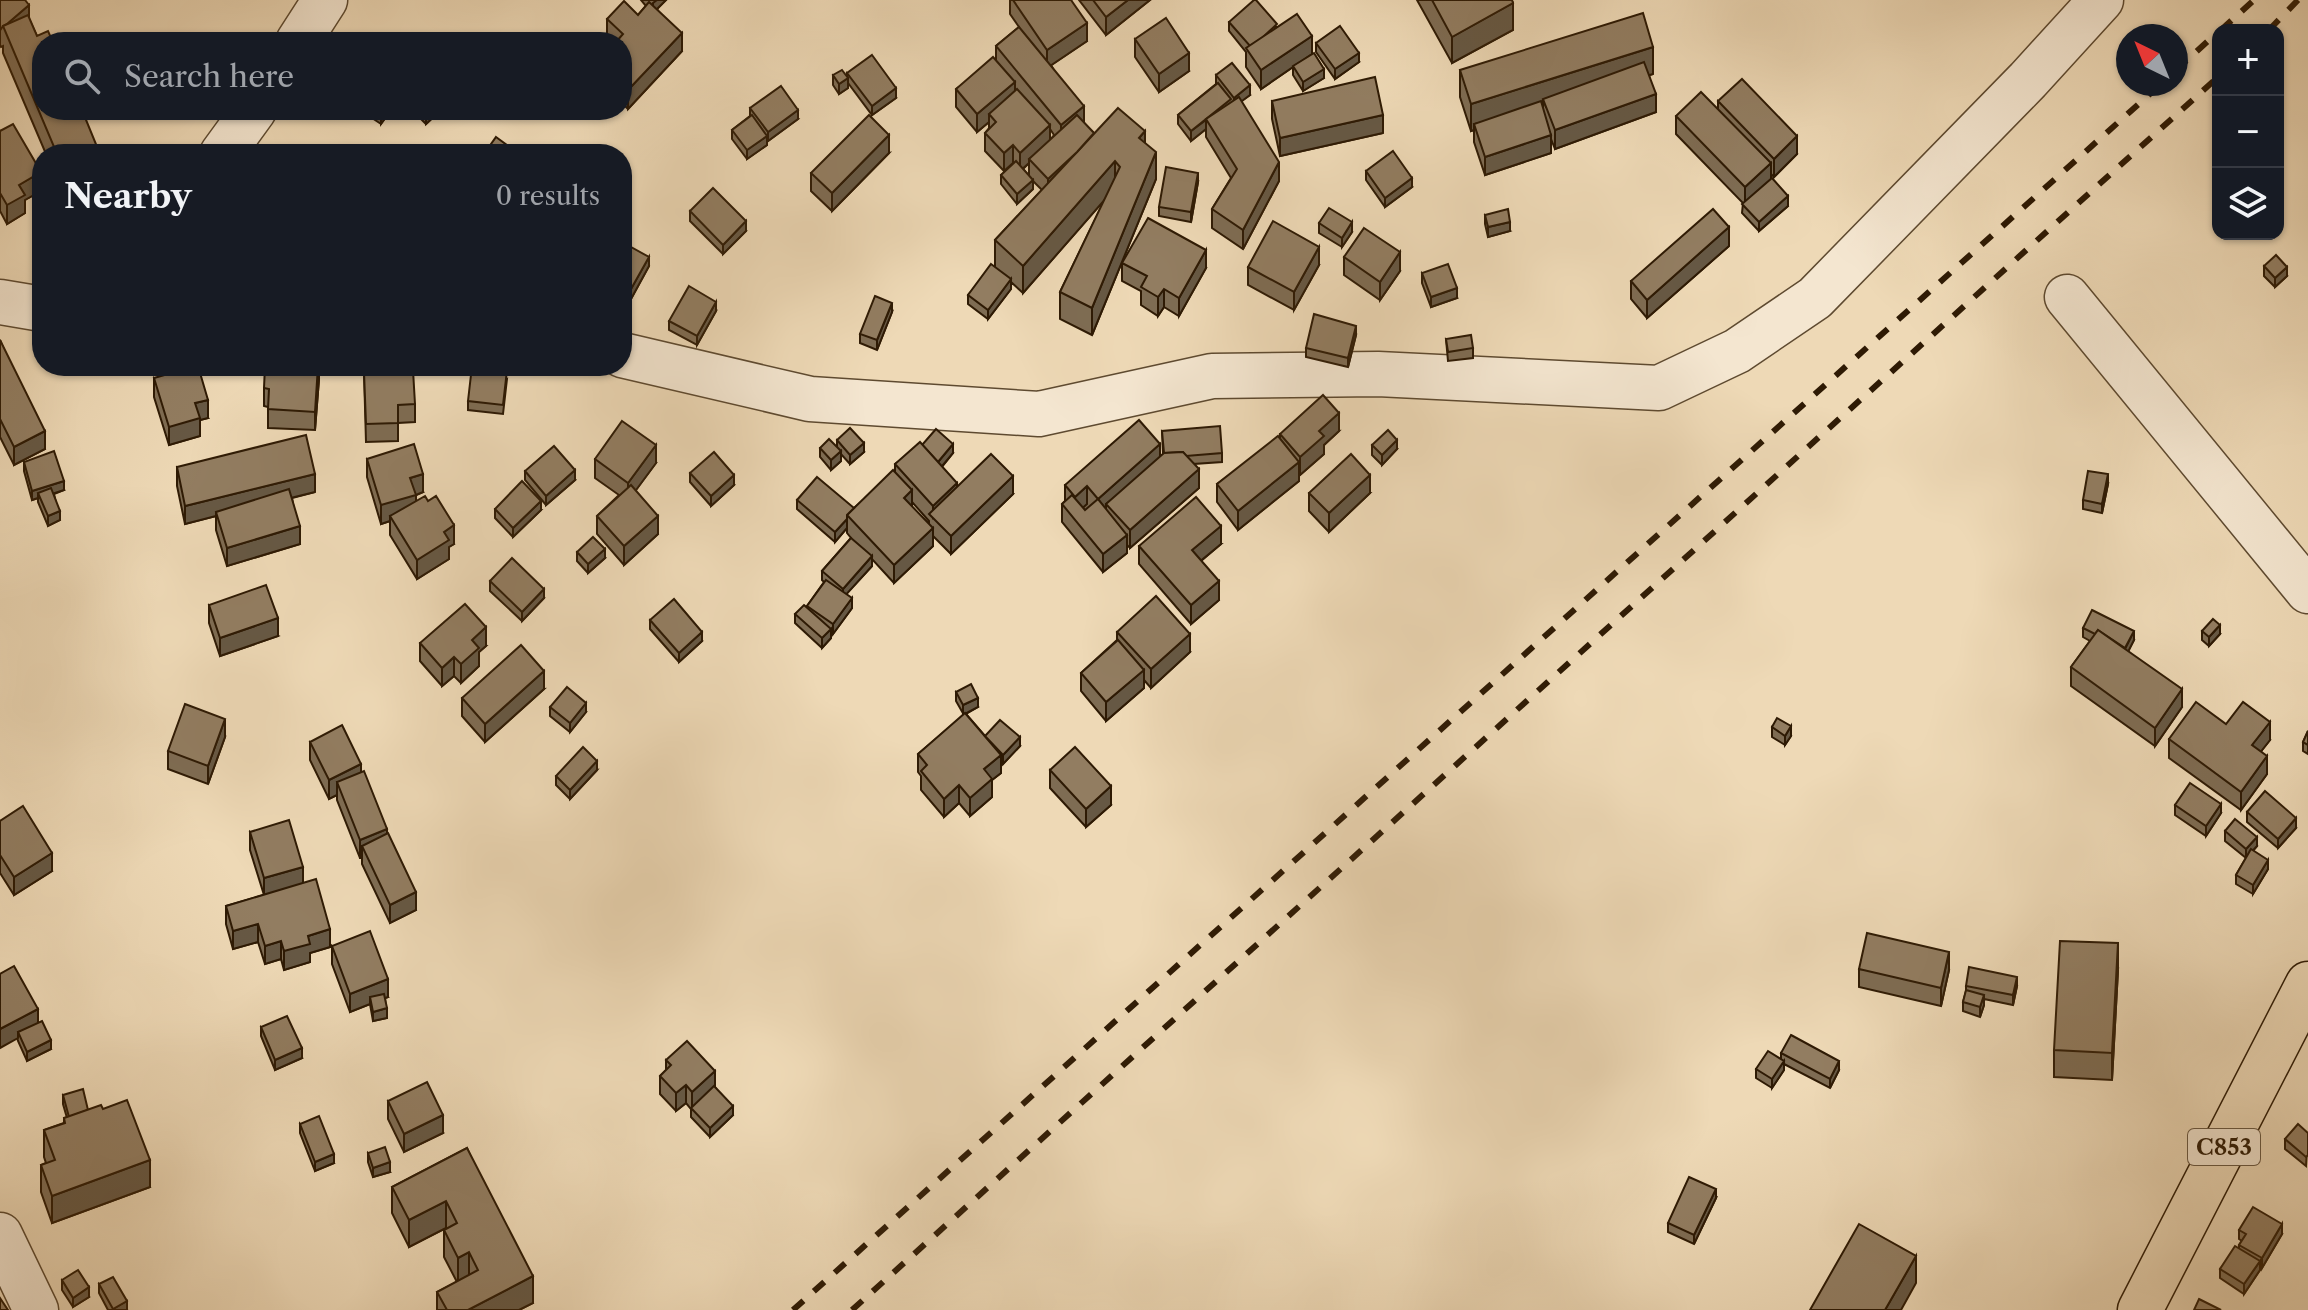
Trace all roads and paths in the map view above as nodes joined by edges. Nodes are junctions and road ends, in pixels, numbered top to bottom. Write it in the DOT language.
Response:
graph roads {
  1 [pos="325,0"];
  2 [pos="2101,0"];
  3 [pos="304,32"];
  4 [pos="247,120"];
  5 [pos="229,144"];
  6 [pos="2067,297"];
  7 [pos="0,302"];
  8 [pos="32,307"];
  9 [pos="632,357"];
  10 [pos="2308,591"];
  11 [pos="2308,984"];
  12 [pos="0,1235"];
  13 [pos="36,1310"];
  14 [pos="2140,1310"];
  1 -- 3 [label="street"];
  2 -- 9 [label="street"];
  4 -- 5 [label="street"];
  6 -- 10 [label="street"];
  7 -- 8 [label="street"];
  11 -- 14 [label="main road, C853"];
  12 -- 13 [label="street"];
}
